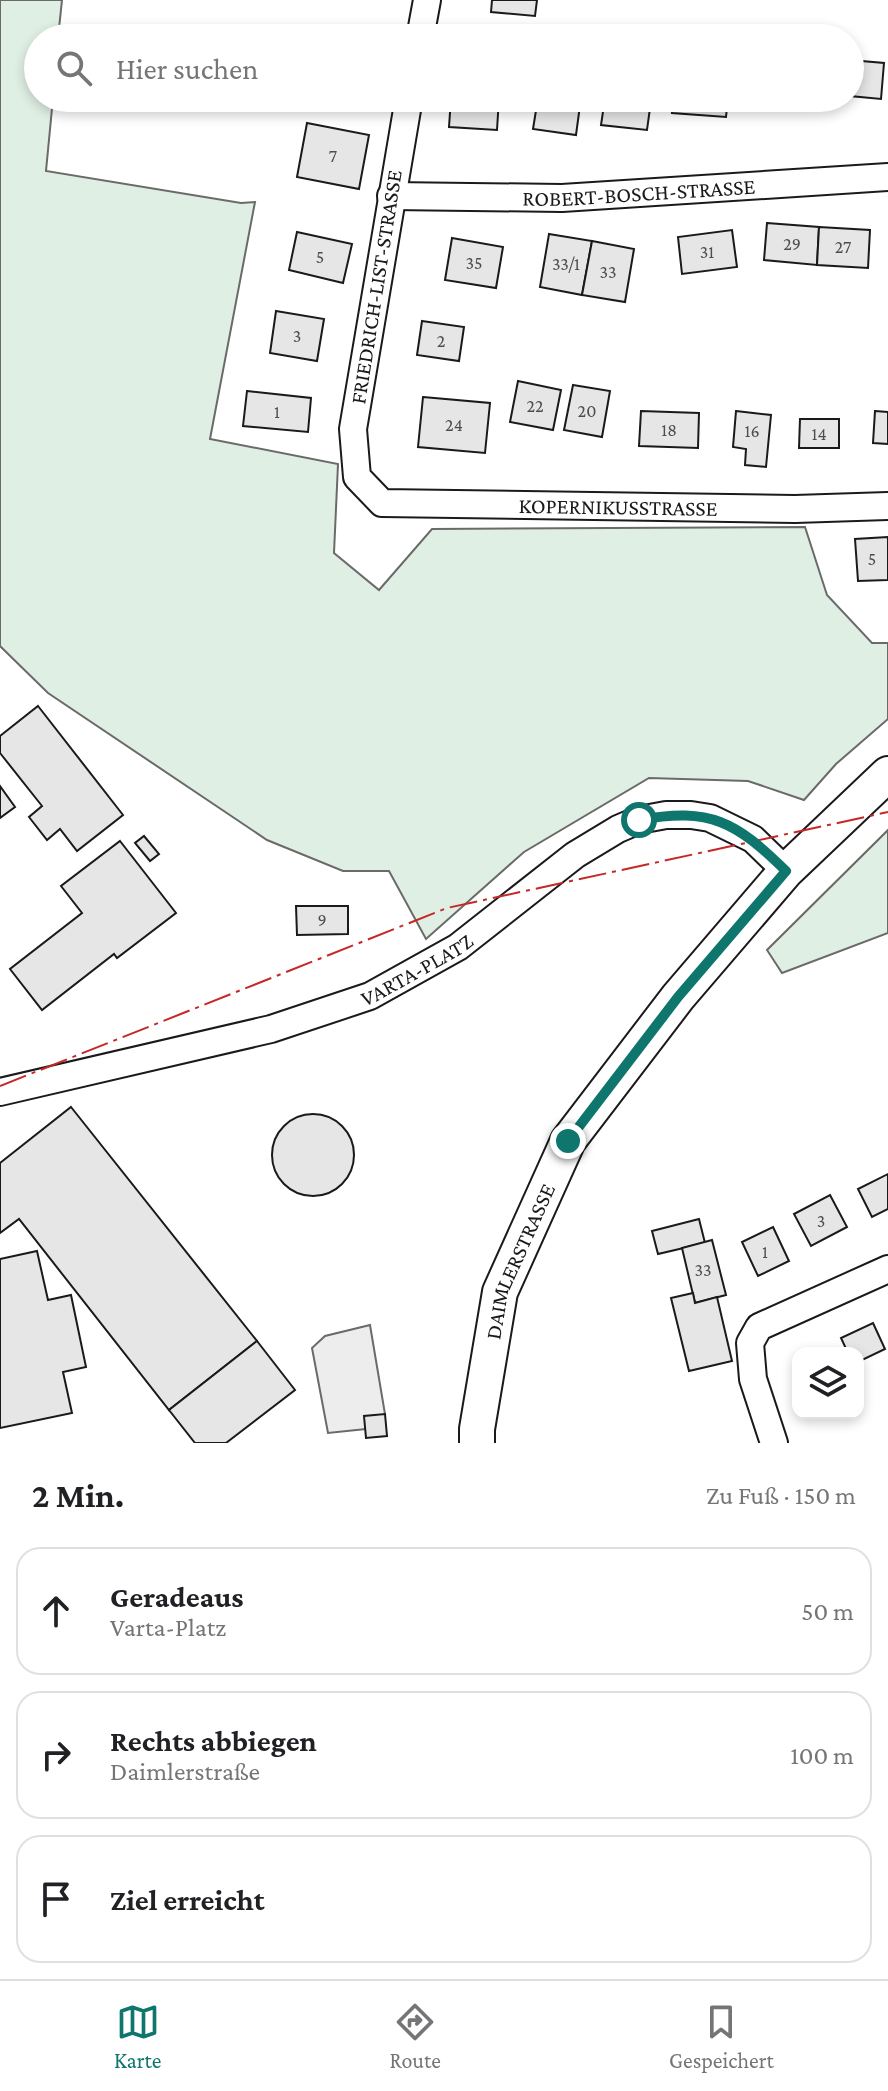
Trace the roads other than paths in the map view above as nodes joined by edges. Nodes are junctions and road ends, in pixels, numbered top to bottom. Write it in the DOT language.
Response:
graph roads {
  1 [pos="427,0"];
  2 [pos="423,24"];
  3 [pos="406,112"];
  4 [pos="888,177"];
  5 [pos="391,196"];
  6 [pos="357,477"];
  7 [pos="888,506"];
  8 [pos="888,774"];
  9 [pos="786,871"];
  10 [pos="0,1092"];
  11 [pos="888,1269"];
  12 [pos="477,1443"];
  13 [pos="774,1443"];
  1 -- 2 [label="street"];
  3 -- 5 [label="street, FRIEDRICH-LIST-STRASSE"];
  4 -- 5 [label="street, ROBERT-BOSCH-STRASSE"];
  5 -- 6 [label="street, FRIEDRICH-LIST-STRASSE"];
  6 -- 7 [label="street, KOPERNIKUSSTRASSE"];
  8 -- 9 [label="main road, DAIMLERSTRASSE"];
  9 -- 10 [label="street, VARTA-PLATZ"];
  9 -- 12 [label="main road, DAIMLERSTRASSE"];
  11 -- 13 [label="street"];
}
